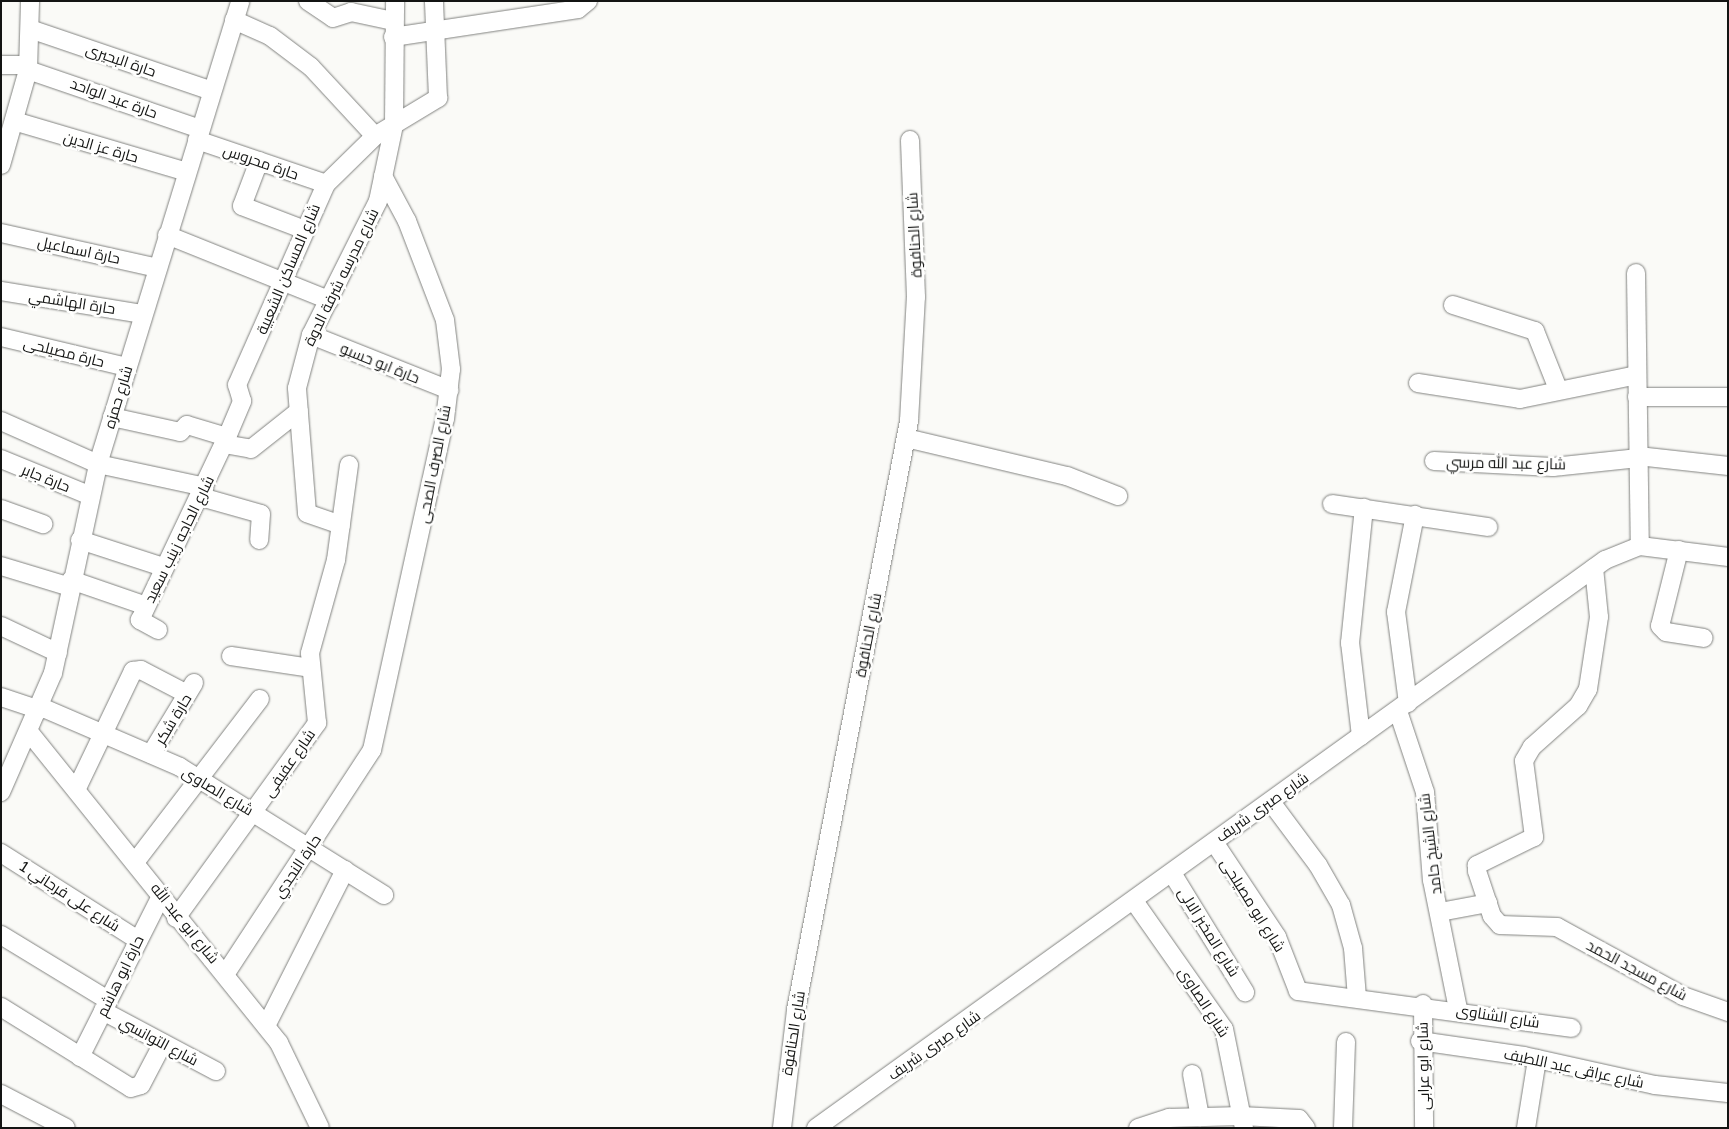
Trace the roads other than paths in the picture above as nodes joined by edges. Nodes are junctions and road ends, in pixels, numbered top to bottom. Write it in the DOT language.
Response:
graph roads {
  1 [pos="30,1"];
  2 [pos="240,1"];
  3 [pos="308,1"];
  4 [pos="395,1"];
  5 [pos="434,1"];
  6 [pos="588,1"];
  7 [pos="234,20"];
  8 [pos="30,29"];
  9 [pos="393,29"];
  10 [pos="432,32"];
  11 [pos="1,65"];
  12 [pos="28,67"];
  13 [pos="212,91"];
  14 [pos="14,121"];
  15 [pos="394,125"];
  16 [pos="199,135"];
  17 [pos="376,136"];
  18 [pos="910,140"];
  19 [pos="5,141"];
  20 [pos="259,161"];
  21 [pos="1,165"];
  22 [pos="187,172"];
  23 [pos="383,176"];
  24 [pos="326,184"];
  25 [pos="305,230"];
  26 [pos="1,233"];
  27 [pos="167,235"];
  28 [pos="157,268"];
  29 [pos="1636,273"];
  30 [pos="282,284"];
  31 [pos="1,291"];
  32 [pos="329,300"];
  33 [pos="1454,305"];
  34 [pos="143,314"];
  35 [pos="311,335"];
  36 [pos="1,337"];
  37 [pos="127,367"];
  38 [pos="1637,375"];
  39 [pos="1418,383"];
  40 [pos="1558,389"];
  41 [pos="449,390"];
  42 [pos="1638,397"];
  43 [pos="1728,397"];
  44 [pos="299,411"];
  45 [pos="112,417"];
  46 [pos="1,421"];
  47 [pos="906,438"];
  48 [pos="225,440"];
  49 [pos="1638,457"];
  50 [pos="1,459"];
  51 [pos="1434,461"];
  52 [pos="98,464"];
  53 [pos="349,465"];
  54 [pos="1728,466"];
  55 [pos="203,492"];
  56 [pos="91,496"];
  57 [pos="1118,496"];
  58 [pos="1332,504"];
  59 [pos="1364,508"];
  60 [pos="1,510"];
  61 [pos="1415,515"];
  62 [pos="43,524"];
  63 [pos="341,525"];
  64 [pos="1488,527"];
  65 [pos="80,540"];
  66 [pos="259,540"];
  67 [pos="1640,546"];
  68 [pos="1679,550"];
  69 [pos="1728,557"];
  70 [pos="1,566"];
  71 [pos="163,567"];
  72 [pos="1594,568"];
  73 [pos="71,584"];
  74 [pos="146,606"];
  75 [pos="1,626"];
  76 [pos="158,630"];
  77 [pos="1704,638"];
  78 [pos="58,653"];
  79 [pos="231,656"];
  80 [pos="310,668"];
  81 [pos="1,697"];
  82 [pos="260,699"];
  83 [pos="1403,707"];
  84 [pos="40,708"];
  85 [pos="29,732"];
  86 [pos="104,734"];
  87 [pos="1361,736"];
  88 [pos="151,754"];
  89 [pos="368,760"];
  90 [pos="8,764"];
  91 [pos="198,779"];
  92 [pos="77,788"];
  93 [pos="1,792"];
  94 [pos="1271,802"];
  95 [pos="254,812"];
  96 [pos="1214,842"];
  97 [pos="310,847"];
  98 [pos="1,853"];
  99 [pos="136,861"];
  100 [pos="345,870"];
  101 [pos="1172,873"];
  102 [pos="384,895"];
  103 [pos="161,896"];
  104 [pos="1134,901"];
  105 [pos="1488,903"];
  106 [pos="1440,912"];
  107 [pos="176,918"];
  108 [pos="1,935"];
  109 [pos="138,940"];
  110 [pos="226,973"];
  111 [pos="1245,992"];
  112 [pos="1357,998"];
  113 [pos="1423,1004"];
  114 [pos="105,1006"];
  115 [pos="1,1007"];
  116 [pos="1458,1009"];
  117 [pos="1728,1012"];
  118 [pos="266,1026"];
  119 [pos="1572,1028"];
  120 [pos="1420,1041"];
  121 [pos="1346,1042"];
  122 [pos="162,1043"];
  123 [pos="80,1057"];
  124 [pos="1537,1059"];
  125 [pos="216,1071"];
  126 [pos="1192,1074"];
  127 [pos="1728,1093"];
  128 [pos="1,1094"];
  129 [pos="1200,1117"];
  130 [pos="1244,1122"];
  131 [pos="1181,1123"];
  132 [pos="66,1128"];
  133 [pos="320,1128"];
  134 [pos="782,1128"];
  135 [pos="816,1128"];
  136 [pos="1138,1128"];
  137 [pos="1306,1128"];
  138 [pos="1343,1128"];
  139 [pos="1424,1128"];
  140 [pos="1526,1128"];
  1 -- 8 [label="street"];
  2 -- 7 [label="street, شارع حمزه"];
  3 -- 9 [label="street"];
  4 -- 9 [label="street, شارع مدرسه شرفة الدوة"];
  5 -- 10 [label="street"];
  6 -- 10 [label="street"];
  7 -- 13 [label="street, شارع حمزه"];
  7 -- 17 [label="street"];
  8 -- 12 [label="street"];
  8 -- 13 [label="street, حارة البحيرى"];
  9 -- 10 [label="street"];
  9 -- 15 [label="street, شارع مدرسه شرفة الدوة"];
  10 -- 15 [label="street, شارع المساكن الشعبية"];
  11 -- 12 [label="street, حارة عبد الواحد"];
  12 -- 14 [label="street"];
  12 -- 16 [label="street, حارة عبد الواحد"];
  13 -- 16 [label="street, شارع حمزه"];
  14 -- 19 [label="street"];
  14 -- 22 [label="street, حارة عز الدين"];
  15 -- 17 [label="street, شارع المساكن الشعبية"];
  15 -- 23 [label="street, شارع مدرسه شرفة الدوة"];
  16 -- 20 [label="street, حارة محروس"];
  16 -- 22 [label="street, شارع حمزه"];
  17 -- 24 [label="street, شارع المساكن الشعبية"];
  18 -- 47 [label="street, شارع الحنافوة"];
  19 -- 21 [label="street"];
  20 -- 24 [label="street, حارة محروس"];
  20 -- 25 [label="street"];
  22 -- 27 [label="street, شارع حمزه"];
  23 -- 32 [label="street, شارع مدرسه شرفة الدوة"];
  23 -- 41 [label="street, شارع الصرف الصحى"];
  24 -- 25 [label="street, شارع المساكن الشعبية"];
  25 -- 30 [label="street, شارع المساكن الشعبية"];
  26 -- 28 [label="street, حارة اسماعيل"];
  27 -- 28 [label="street, شارع حمزه"];
  27 -- 30 [label="street"];
  28 -- 34 [label="street, شارع حمزه"];
  29 -- 38 [label="street"];
  30 -- 32 [label="street"];
  30 -- 48 [label="street, شارع المساكن الشعبية"];
  31 -- 34 [label="street, حارة الهاشمي"];
  32 -- 35 [label="street, شارع مدرسه شرفة الدوة"];
  33 -- 40 [label="street"];
  34 -- 37 [label="street, شارع حمزه"];
  35 -- 41 [label="street, حارة ابو حسبو"];
  35 -- 44 [label="street, شارع مدرسه شرفة الدوة"];
  36 -- 37 [label="street, حارة مصيلحى"];
  37 -- 45 [label="street, شارع حمزه"];
  38 -- 40 [label="street"];
  38 -- 42 [label="street"];
  39 -- 40 [label="street"];
  41 -- 89 [label="street, شارع الصرف الصحى"];
  42 -- 43 [label="street"];
  42 -- 49 [label="street"];
  44 -- 48 [label="street"];
  44 -- 63 [label="street, شارع مدرسه شرفة الدوة"];
  45 -- 48 [label="street"];
  45 -- 52 [label="street, شارع حمزه"];
  46 -- 52 [label="street"];
  47 -- 57 [label="street"];
  47 -- 134 [label="street, شارع الحنافوة"];
  48 -- 55 [label="street, شارع الحاجه زينب سعيد"];
  49 -- 51 [label="street, شارع عبد الله مرسي"];
  49 -- 54 [label="street, شارع عبد الله مرسي"];
  49 -- 67 [label="street"];
  50 -- 56 [label="street, حارة جابر"];
  52 -- 55 [label="street"];
  52 -- 56 [label="street, شارع حمزه"];
  53 -- 63 [label="street, شارع عفيفى"];
  55 -- 66 [label="street"];
  55 -- 71 [label="street, شارع الحاجه زينب سعيد"];
  56 -- 65 [label="street, شارع حمزه"];
  58 -- 59 [label="street"];
  59 -- 61 [label="street"];
  59 -- 87 [label="street"];
  60 -- 62 [label="street"];
  61 -- 64 [label="street"];
  61 -- 83 [label="street, شارع الشيخ حامد"];
  63 -- 80 [label="street, شارع عفيفى"];
  65 -- 71 [label="street"];
  65 -- 73 [label="street, شارع حمزه"];
  67 -- 68 [label="street"];
  67 -- 72 [label="street, شارع صبرى شريف"];
  68 -- 69 [label="street"];
  68 -- 77 [label="street"];
  70 -- 73 [label="street"];
  71 -- 74 [label="street, شارع الحاجه زينب سعيد"];
  72 -- 83 [label="street, شارع صبرى شريف"];
  72 -- 105 [label="street"];
  73 -- 74 [label="street"];
  73 -- 78 [label="street, شارع حمزه"];
  74 -- 76 [label="street, شارع الحاجه زينب سعيد"];
  75 -- 78 [label="street"];
  78 -- 84 [label="street, شارع حمزه"];
  79 -- 80 [label="street"];
  80 -- 95 [label="street, شارع عفيفى"];
  81 -- 84 [label="street, شارع الصاوى"];
  82 -- 91 [label="street"];
  83 -- 87 [label="street, شارع صبرى شريف"];
  83 -- 106 [label="street, شارع الشيخ حامد"];
  84 -- 85 [label="street, شارع حمزه"];
  84 -- 86 [label="street, شارع الصاوى"];
  85 -- 90 [label="street, شارع حمزه"];
  85 -- 92 [label="street, شارع ابو عبد الله"];
  86 -- 88 [label="street, شارع الصاوى"];
  86 -- 88 [label="street, حارة شكر"];
  86 -- 92 [label="street"];
  87 -- 94 [label="street, شارع صبرى شريف"];
  88 -- 91 [label="street, شارع الصاوى"];
  89 -- 97 [label="street, حارة النجدي"];
  90 -- 93 [label="street, شارع حمزه"];
  91 -- 95 [label="street, شارع الصاوى"];
  91 -- 99 [label="street"];
  92 -- 99 [label="street, شارع ابو عبد الله"];
  94 -- 96 [label="street, شارع صبرى شريف"];
  94 -- 112 [label="street"];
  95 -- 97 [label="street, شارع الصاوى"];
  95 -- 107 [label="street, شارع عفيفى"];
  96 -- 101 [label="street, شارع صبرى شريف"];
  96 -- 112 [label="street, شارع ابو مصيلحى"];
  97 -- 100 [label="street, شارع الصاوى"];
  97 -- 110 [label="street, حارة النجدي"];
  98 -- 109 [label="street, شارع على فرجاني 1"];
  99 -- 103 [label="street, شارع ابو عبد الله"];
  100 -- 102 [label="street, شارع الصاوى"];
  100 -- 118 [label="street"];
  101 -- 104 [label="street, شارع صبرى شريف"];
  101 -- 111 [label="street, شارع المخبز الالى"];
  103 -- 107 [label="street, شارع ابو عبد الله"];
  103 -- 109 [label="street, حارة ابو هاشم"];
  104 -- 130 [label="street, شارع الصاوى"];
  104 -- 135 [label="street, شارع صبرى شريف"];
  105 -- 106 [label="street"];
  105 -- 117 [label="street, شارع مسجد الحمد"];
  106 -- 116 [label="street, شارع الشيخ حامد"];
  107 -- 110 [label="street, شارع ابو عبد الله"];
  108 -- 114 [label="street, شارع التوانسي"];
  109 -- 114 [label="street, حارة ابو هاشم"];
  110 -- 118 [label="street, شارع ابو عبد الله"];
  112 -- 113 [label="street, شارع ابو مصيلحى"];
  113 -- 116 [label="street, شارع الشناوى"];
  113 -- 120 [label="street, شارع ابو عرابى"];
  114 -- 122 [label="street, شارع التوانسي"];
  114 -- 123 [label="street, حارة ابو هاشم"];
  115 -- 123 [label="street"];
  116 -- 119 [label="street, شارع الشناوى"];
  118 -- 133 [label="street, شارع ابو عبد الله"];
  120 -- 124 [label="street, شارع عراقى عبد اللطيف"];
  120 -- 139 [label="street, شارع ابو عرابى"];
  121 -- 138 [label="street"];
  122 -- 123 [label="street"];
  122 -- 125 [label="street, شارع التوانسي"];
  124 -- 127 [label="street, شارع عراقى عبد اللطيف"];
  124 -- 140 [label="street"];
  126 -- 129 [label="street"];
  128 -- 132 [label="street"];
  129 -- 130 [label="street"];
  129 -- 131 [label="street"];
  130 -- 137 [label="street"];
  131 -- 136 [label="street"];
}
